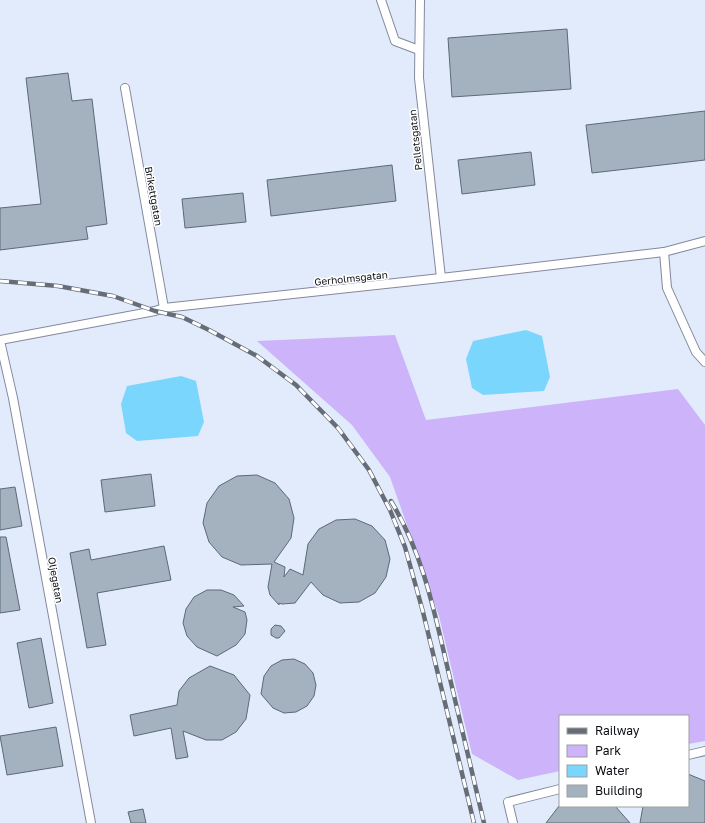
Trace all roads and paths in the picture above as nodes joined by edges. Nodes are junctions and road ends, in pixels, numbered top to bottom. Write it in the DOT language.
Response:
graph roads {
  1 [pos="381,0"];
  2 [pos="420,0"];
  3 [pos="419,50"];
  4 [pos="125,88"];
  5 [pos="705,240"];
  6 [pos="664,252"];
  7 [pos="441,278"];
  8 [pos="164,308"];
  9 [pos="0,340"];
  10 [pos="705,362"];
  11 [pos="705,751"];
  12 [pos="689,756"];
  13 [pos="559,789"];
  14 [pos="91,823"];
  15 [pos="513,823"];
  1 -- 3 [label="lane"];
  2 -- 3 [label="lane, Pelletsgatan"];
  3 -- 7 [label="lane, Pelletsgatan"];
  4 -- 8 [label="lane, Brikettgatan"];
  5 -- 6 [label="lane, Gerholmsgatan"];
  6 -- 7 [label="lane, Gerholmsgatan"];
  6 -- 10 [label="lane"];
  7 -- 8 [label="lane, Gerholmsgatan"];
  8 -- 9 [label="lane, Gerholmsgatan"];
  9 -- 14 [label="lane, Oljegatan"];
  11 -- 12 [label="lane"];
  13 -- 15 [label="lane"];
}
